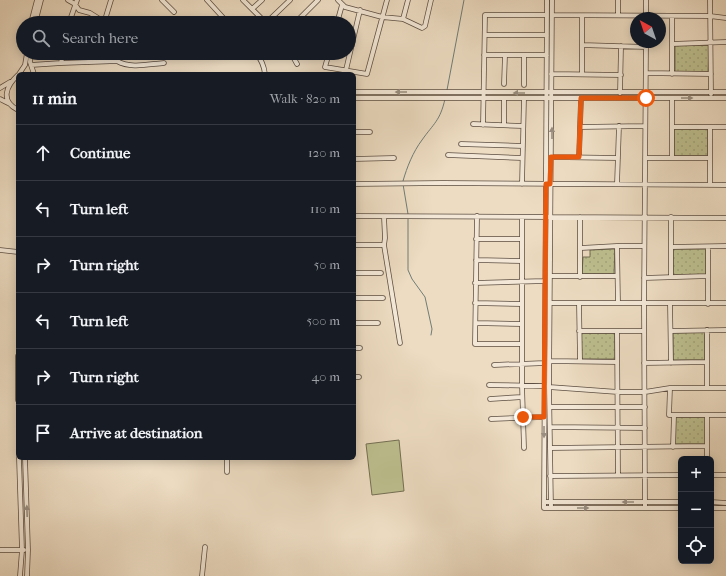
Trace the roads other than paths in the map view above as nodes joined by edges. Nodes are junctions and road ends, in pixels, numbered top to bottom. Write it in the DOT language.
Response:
graph roads {
  1 [pos="37,0"];
  2 [pos="41,0"];
  3 [pos="68,0"];
  4 [pos="111,0"];
  5 [pos="162,0"];
  6 [pos="207,0"];
  7 [pos="243,0"];
  8 [pos="262,0"];
  9 [pos="290,0"];
  10 [pos="318,0"];
  11 [pos="338,0"];
  12 [pos="387,0"];
  13 [pos="408,0"];
  14 [pos="431,0"];
  15 [pos="547,0"];
  16 [pos="552,0"];
  17 [pos="618,0"];
  18 [pos="646,0"];
  19 [pos="710,0"];
  20 [pos="76,2"];
  21 [pos="342,5"];
  22 [pos="252,9"];
  23 [pos="360,10"];
  24 [pos="174,12"];
  25 [pos="646,12"];
  26 [pos="549,15"];
  27 [pos="618,15"];
  28 [pos="35,16"];
  29 [pos="71,16"];
  30 [pos="94,16"];
  31 [pos="107,16"];
  32 [pos="222,16"];
  33 [pos="259,16"];
  34 [pos="273,16"];
  35 [pos="302,16"];
  36 [pos="339,16"];
  37 [pos="582,16"];
  38 [pos="630,16"];
  39 [pos="710,16"];
  40 [pos="382,17"];
  41 [pos="666,17"];
  42 [pos="672,17"];
  43 [pos="726,18"];
  44 [pos="402,19"];
  45 [pos="356,27"];
  46 [pos="485,35"];
  47 [pos="547,35"];
  48 [pos="711,42"];
  49 [pos="726,42"];
  50 [pos="672,44"];
  51 [pos="582,45"];
  52 [pos="630,45"];
  53 [pos="621,46"];
  54 [pos="646,48"];
  55 [pos="484,55"];
  56 [pos="505,55"];
  57 [pos="524,55"];
  58 [pos="546,55"];
  59 [pos="26,60"];
  60 [pos="31,60"];
  61 [pos="62,60"];
  62 [pos="260,60"];
  63 [pos="294,60"];
  64 [pos="327,60"];
  65 [pos="348,60"];
  66 [pos="94,61"];
  67 [pos="117,61"];
  68 [pos="164,62"];
  69 [pos="61,63"];
  70 [pos="297,64"];
  71 [pos="31,65"];
  72 [pos="346,70"];
  73 [pos="20,72"];
  74 [pos="33,72"];
  75 [pos="264,72"];
  76 [pos="646,73"];
  77 [pos="551,74"];
  78 [pos="582,74"];
  79 [pos="620,74"];
  80 [pos="672,74"];
  81 [pos="711,74"];
  82 [pos="16,77"];
  83 [pos="12,81"];
  84 [pos="504,84"];
  85 [pos="524,85"];
  86 [pos="0,88"];
  87 [pos="356,92"];
  88 [pos="552,92"];
  89 [pos="620,92"];
  90 [pos="646,92"];
  91 [pos="726,92"];
  92 [pos="484,93"];
  93 [pos="546,93"];
  94 [pos="711,93"];
  95 [pos="0,98"];
  96 [pos="356,98"];
  97 [pos="484,98"];
  98 [pos="504,98"];
  99 [pos="524,98"];
  100 [pos="546,98"];
  101 [pos="552,98"];
  102 [pos="581,98"];
  103 [pos="620,98"];
  104 [pos="646,98"];
  105 [pos="672,98"];
  106 [pos="711,98"];
  107 [pos="726,98"];
  108 [pos="10,105"];
  109 [pos="16,110"];
  110 [pos="473,124"];
  111 [pos="483,124"];
  112 [pos="504,125"];
  113 [pos="523,126"];
  114 [pos="580,126"];
  115 [pos="619,126"];
  116 [pos="645,126"];
  117 [pos="672,127"];
  118 [pos="710,127"];
  119 [pos="726,127"];
  120 [pos="356,132"];
  121 [pos="370,132"];
  122 [pos="461,144"];
  123 [pos="523,146"];
  124 [pos="448,155"];
  125 [pos="551,157"];
  126 [pos="579,157"];
  127 [pos="394,158"];
  128 [pos="522,158"];
  129 [pos="618,158"];
  130 [pos="645,158"];
  131 [pos="672,158"];
  132 [pos="710,158"];
  133 [pos="356,159"];
  134 [pos="356,184"];
  135 [pos="522,184"];
  136 [pos="548,184"];
  137 [pos="617,184"];
  138 [pos="645,185"];
  139 [pos="710,185"];
  140 [pos="726,185"];
  141 [pos="356,216"];
  142 [pos="384,216"];
  143 [pos="477,216"];
  144 [pos="522,216"];
  145 [pos="548,217"];
  146 [pos="580,217"];
  147 [pos="645,217"];
  148 [pos="671,217"];
  149 [pos="726,218"];
  150 [pos="476,239"];
  151 [pos="522,239"];
  152 [pos="356,245"];
  153 [pos="384,245"];
  154 [pos="617,246"];
  155 [pos="644,246"];
  156 [pos="708,246"];
  157 [pos="726,246"];
  158 [pos="671,247"];
  159 [pos="581,248"];
  160 [pos="0,250"];
  161 [pos="16,252"];
  162 [pos="476,260"];
  163 [pos="522,261"];
  164 [pos="356,272"];
  165 [pos="381,273"];
  166 [pos="550,276"];
  167 [pos="617,276"];
  168 [pos="708,276"];
  169 [pos="580,277"];
  170 [pos="671,277"];
  171 [pos="644,278"];
  172 [pos="545,281"];
  173 [pos="522,282"];
  174 [pos="475,283"];
  175 [pos="356,298"];
  176 [pos="383,298"];
  177 [pos="475,303"];
  178 [pos="550,303"];
  179 [pos="579,303"];
  180 [pos="618,303"];
  181 [pos="670,303"];
  182 [pos="726,303"];
  183 [pos="522,304"];
  184 [pos="644,304"];
  185 [pos="708,304"];
  186 [pos="356,323"];
  187 [pos="378,323"];
  188 [pos="476,323"];
  189 [pos="522,324"];
  190 [pos="580,330"];
  191 [pos="707,330"];
  192 [pos="726,330"];
  193 [pos="617,331"];
  194 [pos="644,331"];
  195 [pos="671,331"];
  196 [pos="400,343"];
  197 [pos="522,344"];
  198 [pos="356,348"];
  199 [pos="360,348"];
  200 [pos="550,361"];
  201 [pos="580,361"];
  202 [pos="617,362"];
  203 [pos="707,362"];
  204 [pos="545,363"];
  205 [pos="644,363"];
  206 [pos="671,363"];
  207 [pos="522,364"];
  208 [pos="494,365"];
  209 [pos="359,376"];
  210 [pos="356,377"];
  211 [pos="490,385"];
  212 [pos="522,385"];
  213 [pos="547,386"];
  214 [pos="670,388"];
  215 [pos="707,388"];
  216 [pos="726,388"];
  217 [pos="618,392"];
  218 [pos="644,392"];
  219 [pos="522,397"];
  220 [pos="490,399"];
  221 [pos="550,407"];
  222 [pos="618,407"];
  223 [pos="645,407"];
  224 [pos="674,415"];
  225 [pos="707,415"];
  226 [pos="726,415"];
  227 [pos="523,417"];
  228 [pos="544,417"];
  229 [pos="491,419"];
  230 [pos="550,427"];
  231 [pos="619,428"];
  232 [pos="645,428"];
  233 [pos="707,446"];
  234 [pos="618,447"];
  235 [pos="645,447"];
  236 [pos="673,447"];
  237 [pos="524,448"];
  238 [pos="550,448"];
  239 [pos="707,456"];
  240 [pos="19,460"];
  241 [pos="25,460"];
  242 [pos="227,460"];
  243 [pos="227,472"];
  244 [pos="618,475"];
  245 [pos="645,475"];
  246 [pos="678,475"];
  247 [pos="714,475"];
  248 [pos="726,475"];
  249 [pos="550,476"];
  250 [pos="544,502"];
  251 [pos="550,502"];
  252 [pos="645,502"];
  253 [pos="678,502"];
  254 [pos="714,502"];
  255 [pos="726,503"];
  256 [pos="550,508"];
  257 [pos="645,508"];
  258 [pos="678,508"];
  259 [pos="714,508"];
  260 [pos="726,508"];
  261 [pos="205,547"];
  262 [pos="0,550"];
  263 [pos="22,550"];
  264 [pos="28,550"];
  265 [pos="20,576"];
  266 [pos="26,576"];
  267 [pos="202,576"];
  1 -- 28 [label="street"];
  2 -- 28 [label="street"];
  3 -- 20 [label="street"];
  4 -- 31 [label="street"];
  5 -- 24 [label="street"];
  6 -- 32 [label="street"];
  7 -- 22 [label="street"];
  8 -- 22 [label="street"];
  9 -- 34 [label="street"];
  10 -- 35 [label="street"];
  11 -- 21 [label="street"];
  12 -- 40 [label="street"];
  13 -- 44 [label="street"];
  14 -- 44 [label="street"];
  15 -- 26 [label="street"];
  16 -- 26 [label="street"];
  17 -- 27 [label="street"];
  18 -- 25 [label="street"];
  19 -- 39 [label="street"];
  20 -- 29 [label="street"];
  20 -- 30 [label="street"];
  21 -- 23 [label="street"];
  21 -- 36 [label="street"];
  22 -- 33 [label="street"];
  23 -- 40 [label="street"];
  23 -- 45 [label="street"];
  26 -- 37 [label="street"];
  26 -- 46 [label="street"];
  26 -- 47 [label="street"];
  26 -- 77 [label="street"];
  27 -- 37 [label="street"];
  27 -- 38 [label="street"];
  37 -- 51 [label="street"];
  39 -- 42 [label="street"];
  39 -- 43 [label="street"];
  39 -- 48 [label="street"];
  40 -- 44 [label="street"];
  40 -- 72 [label="street"];
  41 -- 42 [label="street"];
  42 -- 50 [label="street"];
  46 -- 47 [label="street"];
  46 -- 55 [label="street"];
  47 -- 58 [label="street"];
  48 -- 49 [label="street"];
  48 -- 50 [label="street"];
  48 -- 81 [label="street"];
  50 -- 80 [label="street"];
  51 -- 53 [label="street"];
  51 -- 78 [label="street"];
  52 -- 53 [label="street"];
  53 -- 79 [label="street"];
  54 -- 76 [label="street"];
  55 -- 56 [label="street"];
  55 -- 92 [label="street"];
  56 -- 57 [label="street"];
  56 -- 84 [label="street"];
  57 -- 58 [label="street"];
  57 -- 85 [label="street"];
  58 -- 93 [label="street"];
  59 -- 73 [label="street"];
  60 -- 71 [label="street"];
  61 -- 69 [label="street"];
  62 -- 75 [label="street"];
  63 -- 70 [label="street"];
  64 -- 72 [label="street"];
  65 -- 72 [label="street"];
  66 -- 67 [label="street"];
  66 -- 69 [label="street"];
  67 -- 68 [label="street"];
  69 -- 71 [label="street"];
  71 -- 74 [label="street"];
  76 -- 80 [label="street"];
  76 -- 90 [label="street"];
  77 -- 78 [label="street"];
  77 -- 88 [label="street"];
  78 -- 79 [label="street"];
  79 -- 89 [label="street"];
  80 -- 81 [label="street"];
  81 -- 94 [label="street"];
  82 -- 83 [label="street"];
  83 -- 86 [label="street"];
  83 -- 108 [label="street"];
  92 -- 87 [label="street, one-way"];
  88 -- 89 [label="street"];
  88 -- 93 [label="street"];
  88 -- 101 [label="street"];
  89 -- 90 [label="street"];
  89 -- 103 [label="street"];
  90 -- 94 [label="street"];
  90 -- 104 [label="street"];
  91 -- 94 [label="street"];
  93 -- 92 [label="street, one-way"];
  92 -- 97 [label="street"];
  93 -- 100 [label="street"];
  94 -- 106 [label="street"];
  95 -- 108 [label="street"];
  96 -- 97 [label="street"];
  97 -- 98 [label="street"];
  97 -- 111 [label="street"];
  98 -- 99 [label="street"];
  98 -- 112 [label="street"];
  99 -- 100 [label="street"];
  99 -- 113 [label="street"];
  100 -- 101 [label="street"];
  100 -- 136 [label="street"];
  101 -- 102 [label="street"];
  125 -- 101 [label="street, one-way"];
  102 -- 103 [label="street"];
  102 -- 114 [label="street"];
  103 -- 104 [label="street"];
  104 -- 105 [label="street"];
  104 -- 116 [label="street"];
  105 -- 106 [label="street, one-way"];
  105 -- 117 [label="street"];
  106 -- 107 [label="street"];
  108 -- 109 [label="street"];
  110 -- 111 [label="street"];
  111 -- 112 [label="street"];
  112 -- 113 [label="street"];
  113 -- 123 [label="street"];
  114 -- 115 [label="street"];
  114 -- 126 [label="street"];
  115 -- 116 [label="street"];
  115 -- 129 [label="street"];
  116 -- 130 [label="street"];
  117 -- 118 [label="street"];
  117 -- 131 [label="street"];
  118 -- 119 [label="street"];
  118 -- 132 [label="street"];
  120 -- 121 [label="street"];
  122 -- 123 [label="street"];
  123 -- 128 [label="street"];
  124 -- 128 [label="street"];
  125 -- 126 [label="street"];
  125 -- 136 [label="street"];
  126 -- 129 [label="street"];
  127 -- 133 [label="street"];
  128 -- 135 [label="street"];
  129 -- 137 [label="street"];
  130 -- 131 [label="street"];
  130 -- 138 [label="street"];
  131 -- 132 [label="street"];
  132 -- 139 [label="street"];
  134 -- 135 [label="street"];
  135 -- 136 [label="street"];
  136 -- 137 [label="street"];
  136 -- 145 [label="street"];
  137 -- 138 [label="street"];
  138 -- 139 [label="street"];
  138 -- 147 [label="street"];
  139 -- 140 [label="street"];
  141 -- 142 [label="street"];
  142 -- 143 [label="street"];
  142 -- 153 [label="street"];
  143 -- 144 [label="street"];
  143 -- 150 [label="street"];
  144 -- 145 [label="street"];
  144 -- 151 [label="street"];
  145 -- 146 [label="street"];
  145 -- 166 [label="street"];
  145 -- 172 [label="street"];
  146 -- 147 [label="street"];
  146 -- 159 [label="street"];
  147 -- 148 [label="street"];
  147 -- 155 [label="street"];
  148 -- 149 [label="street"];
  148 -- 158 [label="street"];
  150 -- 151 [label="street"];
  150 -- 162 [label="street"];
  151 -- 163 [label="street"];
  152 -- 153 [label="street"];
  153 -- 196 [label="street"];
  154 -- 155 [label="street"];
  154 -- 159 [label="street"];
  154 -- 167 [label="street"];
  155 -- 171 [label="street"];
  156 -- 157 [label="street"];
  156 -- 158 [label="street"];
  156 -- 168 [label="street"];
  158 -- 170 [label="street"];
  159 -- 169 [label="street"];
  160 -- 161 [label="street"];
  162 -- 163 [label="street"];
  162 -- 174 [label="street"];
  163 -- 173 [label="street"];
  164 -- 165 [label="street"];
  166 -- 169 [label="street"];
  166 -- 178 [label="street"];
  167 -- 169 [label="street"];
  167 -- 180 [label="street"];
  168 -- 170 [label="street"];
  168 -- 185 [label="street"];
  170 -- 171 [label="street"];
  171 -- 184 [label="street"];
  172 -- 173 [label="street"];
  172 -- 204 [label="street"];
  173 -- 174 [label="street"];
  173 -- 183 [label="street"];
  174 -- 177 [label="street"];
  175 -- 176 [label="street"];
  177 -- 183 [label="street"];
  177 -- 188 [label="street"];
  178 -- 179 [label="street"];
  178 -- 200 [label="street"];
  179 -- 180 [label="street"];
  179 -- 190 [label="street"];
  180 -- 184 [label="street"];
  181 -- 184 [label="street"];
  181 -- 185 [label="street"];
  181 -- 195 [label="street"];
  182 -- 185 [label="street"];
  183 -- 189 [label="street"];
  184 -- 194 [label="street"];
  186 -- 187 [label="street"];
  188 -- 189 [label="street"];
  188 -- 197 [label="street"];
  189 -- 197 [label="street"];
  190 -- 193 [label="street"];
  190 -- 201 [label="street"];
  191 -- 192 [label="street"];
  191 -- 195 [label="street"];
  191 -- 203 [label="street"];
  193 -- 194 [label="street"];
  193 -- 202 [label="street"];
  194 -- 205 [label="street"];
  195 -- 206 [label="street"];
  197 -- 207 [label="street"];
  198 -- 199 [label="street"];
  200 -- 201 [label="street"];
  200 -- 213 [label="street"];
  201 -- 202 [label="street"];
  202 -- 217 [label="street"];
  203 -- 206 [label="street"];
  203 -- 215 [label="street"];
  204 -- 207 [label="street"];
  204 -- 213 [label="street"];
  205 -- 206 [label="street"];
  205 -- 218 [label="street"];
  207 -- 208 [label="street"];
  207 -- 212 [label="street"];
  209 -- 210 [label="street"];
  211 -- 212 [label="street"];
  212 -- 213 [label="street"];
  212 -- 219 [label="street"];
  213 -- 217 [label="street"];
  213 -- 221 [label="street"];
  213 -- 228 [label="street"];
  214 -- 215 [label="street"];
  214 -- 218 [label="street"];
  214 -- 224 [label="street"];
  215 -- 216 [label="street"];
  217 -- 218 [label="street"];
  217 -- 222 [label="street"];
  218 -- 223 [label="street"];
  219 -- 220 [label="street"];
  219 -- 227 [label="street"];
  221 -- 222 [label="street"];
  221 -- 230 [label="street"];
  222 -- 223 [label="street"];
  222 -- 231 [label="street"];
  223 -- 232 [label="street"];
  224 -- 225 [label="street"];
  224 -- 236 [label="street"];
  225 -- 226 [label="street"];
  225 -- 233 [label="street"];
  227 -- 228 [label="street"];
  227 -- 229 [label="street"];
  227 -- 237 [label="street"];
  228 -- 250 [label="street, one-way"];
  230 -- 231 [label="street"];
  230 -- 238 [label="street"];
  231 -- 232 [label="street"];
  231 -- 234 [label="street"];
  232 -- 235 [label="street"];
  233 -- 236 [label="street"];
  233 -- 239 [label="street"];
  234 -- 235 [label="street"];
  234 -- 238 [label="street"];
  234 -- 244 [label="street"];
  235 -- 236 [label="street"];
  235 -- 245 [label="street"];
  238 -- 249 [label="street"];
  240 -- 263 [label="street"];
  264 -- 241 [label="street, one-way"];
  242 -- 243 [label="street"];
  244 -- 245 [label="street"];
  244 -- 249 [label="street"];
  245 -- 246 [label="street"];
  245 -- 252 [label="street"];
  247 -- 248 [label="street"];
  249 -- 251 [label="street"];
  250 -- 251 [label="street"];
  250 -- 256 [label="street"];
  252 -- 251 [label="street, one-way"];
  251 -- 256 [label="street"];
  252 -- 253 [label="street"];
  252 -- 257 [label="street"];
  254 -- 255 [label="street"];
  256 -- 257 [label="street, one-way"];
  257 -- 258 [label="street"];
  259 -- 260 [label="street"];
  261 -- 267 [label="street"];
  262 -- 263 [label="street"];
  263 -- 264 [label="street"];
  263 -- 265 [label="street"];
  264 -- 266 [label="street"];
}
